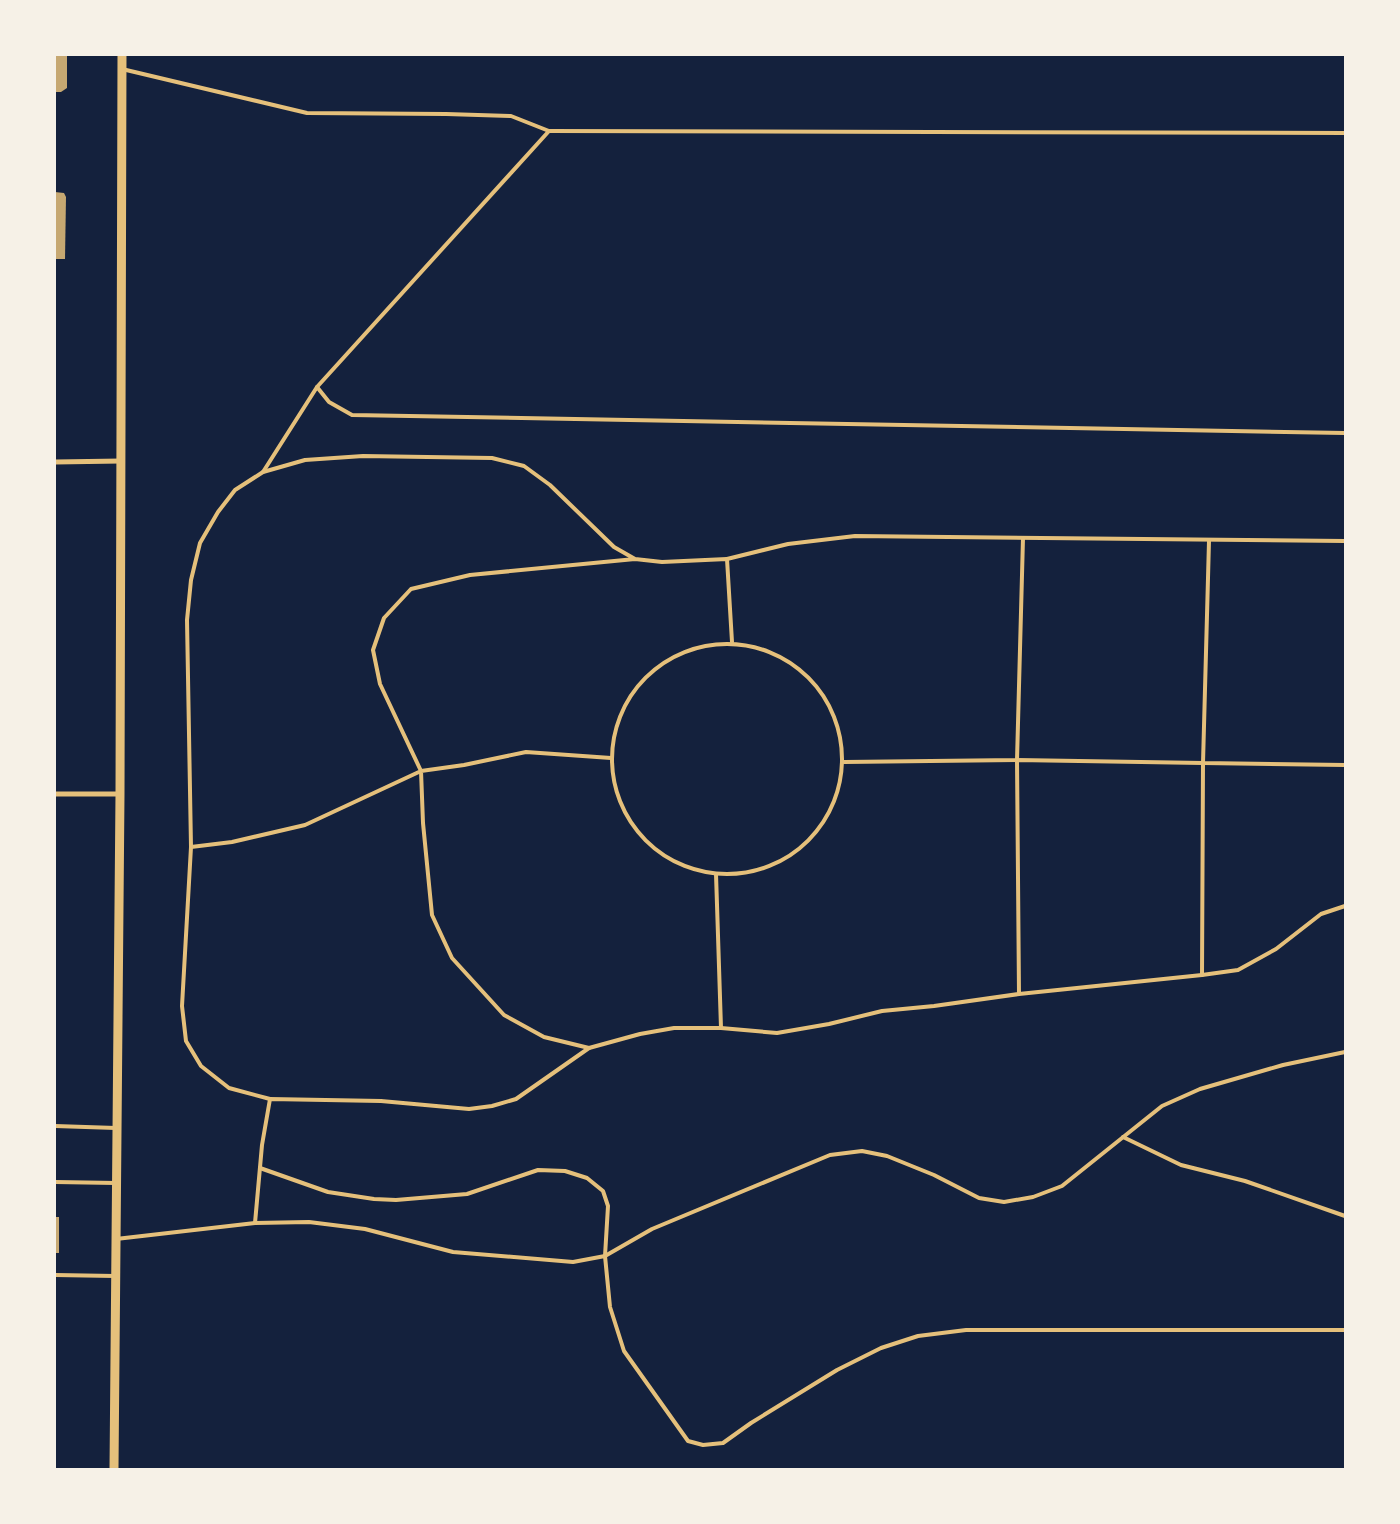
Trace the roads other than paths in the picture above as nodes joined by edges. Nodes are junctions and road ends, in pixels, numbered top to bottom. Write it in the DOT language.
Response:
graph roads {
  1 [pos="122,55"];
  2 [pos="122,69"];
  3 [pos="549,131"];
  4 [pos="1345,133"];
  5 [pos="317,387"];
  6 [pos="1345,433"];
  7 [pos="120,461"];
  8 [pos="55,462"];
  9 [pos="263,472"];
  10 [pos="1024,538"];
  11 [pos="1209,541"];
  12 [pos="1345,541"];
  13 [pos="635,559"];
  14 [pos="727,559"];
  15 [pos="732,642"];
  16 [pos="611,758"];
  17 [pos="1017,760"];
  18 [pos="844,762"];
  19 [pos="1203,763"];
  20 [pos="1345,764"];
  21 [pos="421,771"];
  22 [pos="55,794"];
  23 [pos="120,794"];
  24 [pos="191,847"];
  25 [pos="716,874"];
  26 [pos="1345,906"];
  27 [pos="1202,975"];
  28 [pos="1019,994"];
  29 [pos="721,1028"];
  30 [pos="589,1048"];
  31 [pos="1345,1052"];
  32 [pos="270,1099"];
  33 [pos="55,1126"];
  34 [pos="116,1128"];
  35 [pos="1123,1137"];
  36 [pos="260,1168"];
  37 [pos="55,1182"];
  38 [pos="116,1183"];
  39 [pos="1345,1216"];
  40 [pos="255,1223"];
  41 [pos="116,1239"];
  42 [pos="605,1256"];
  43 [pos="55,1275"];
  44 [pos="116,1276"];
  45 [pos="1345,1330"];
  46 [pos="114,1469"];
  1 -- 2 [label="street"];
  2 -- 3 [label="lane"];
  2 -- 7 [label="street"];
  3 -- 4 [label="lane"];
  3 -- 5 [label="lane"];
  5 -- 6 [label="lane"];
  5 -- 9 [label="lane"];
  7 -- 8 [label="street"];
  7 -- 23 [label="street"];
  9 -- 13 [label="lane"];
  9 -- 24 [label="lane"];
  10 -- 11 [label="lane"];
  10 -- 14 [label="lane"];
  10 -- 17 [label="lane"];
  11 -- 12 [label="lane"];
  11 -- 19 [label="lane"];
  13 -- 14 [label="lane"];
  13 -- 21 [label="lane"];
  14 -- 15 [label="lane"];
  15 -- 16 [label="lane"];
  15 -- 18 [label="lane"];
  16 -- 21 [label="lane"];
  16 -- 25 [label="lane"];
  17 -- 18 [label="lane"];
  17 -- 19 [label="lane"];
  17 -- 28 [label="lane"];
  18 -- 25 [label="lane"];
  19 -- 20 [label="lane"];
  19 -- 27 [label="lane"];
  21 -- 24 [label="lane"];
  21 -- 30 [label="lane"];
  22 -- 23 [label="street"];
  23 -- 34 [label="street"];
  24 -- 32 [label="lane"];
  25 -- 29 [label="lane"];
  26 -- 27 [label="lane"];
  27 -- 28 [label="lane"];
  28 -- 29 [label="lane"];
  29 -- 30 [label="lane"];
  30 -- 32 [label="lane"];
  31 -- 35 [label="lane"];
  32 -- 36 [label="lane"];
  33 -- 34 [label="lane"];
  34 -- 38 [label="street"];
  35 -- 39 [label="lane"];
  35 -- 42 [label="lane"];
  36 -- 40 [label="lane"];
  36 -- 42 [label="lane"];
  37 -- 38 [label="lane"];
  38 -- 41 [label="street"];
  40 -- 41 [label="lane"];
  40 -- 42 [label="lane"];
  41 -- 44 [label="street"];
  42 -- 45 [label="lane"];
  43 -- 44 [label="lane"];
  44 -- 46 [label="street"];
}
